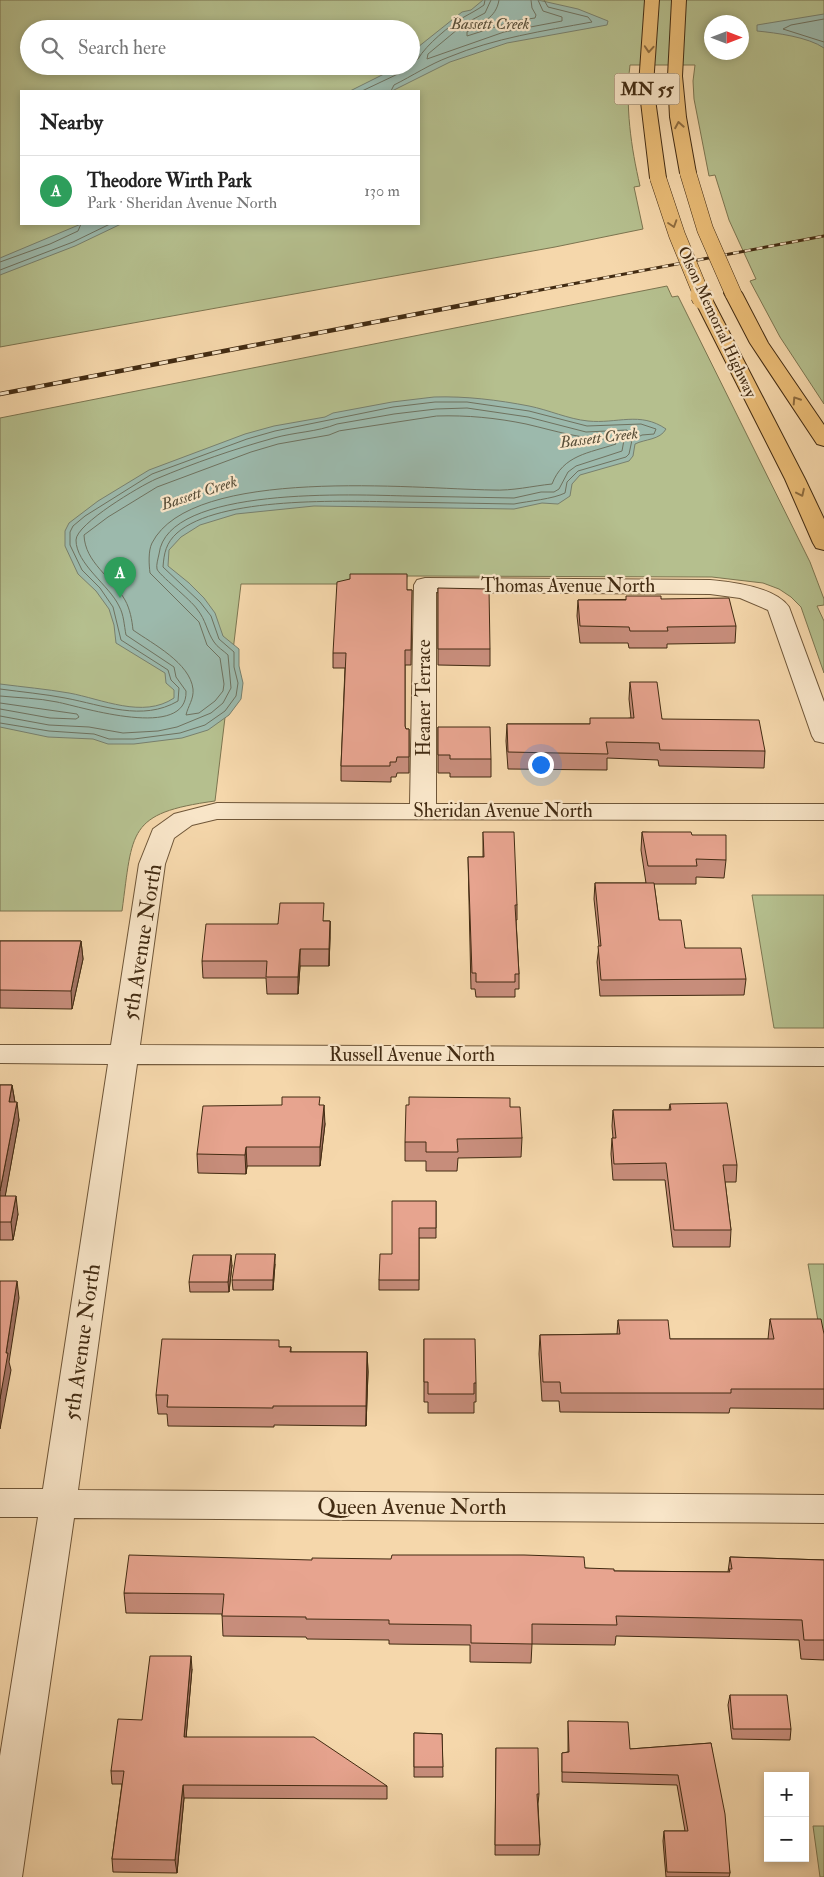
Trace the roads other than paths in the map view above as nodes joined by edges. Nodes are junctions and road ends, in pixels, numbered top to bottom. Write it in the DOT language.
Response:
graph roads {
  1 [pos="652,0"];
  2 [pos="679,0"];
  3 [pos="824,440"];
  4 [pos="824,543"];
  5 [pos="425,585"];
  6 [pos="824,736"];
  7 [pos="424,811"];
  8 [pos="824,812"];
  9 [pos="184,818"];
  10 [pos="0,1054"];
  11 [pos="124,1054"];
  12 [pos="824,1057"];
  13 [pos="0,1503"];
  14 [pos="59,1504"];
  15 [pos="824,1509"];
  16 [pos="1,1877"];
  1 -- 4 [label="main road, Olson Memorial Highway / MN 55, one-way, bridge"];
  3 -- 2 [label="main road, Olson Memorial Highway / MN 55, one-way, bridge"];
  5 -- 6 [label="street, Thomas Avenue North"];
  5 -- 7 [label="street, Heaner Terrace"];
  7 -- 8 [label="street, Sheridan Avenue North"];
  7 -- 9 [label="street, Sheridan Avenue North"];
  9 -- 11 [label="street, 5th Avenue North"];
  10 -- 11 [label="street, Russell Avenue North"];
  11 -- 12 [label="street, Russell Avenue North"];
  11 -- 14 [label="street, 5th Avenue North"];
  13 -- 14 [label="street, Queen Avenue North"];
  14 -- 15 [label="street, Queen Avenue North"];
  14 -- 16 [label="street, 5th Avenue North"];
}
